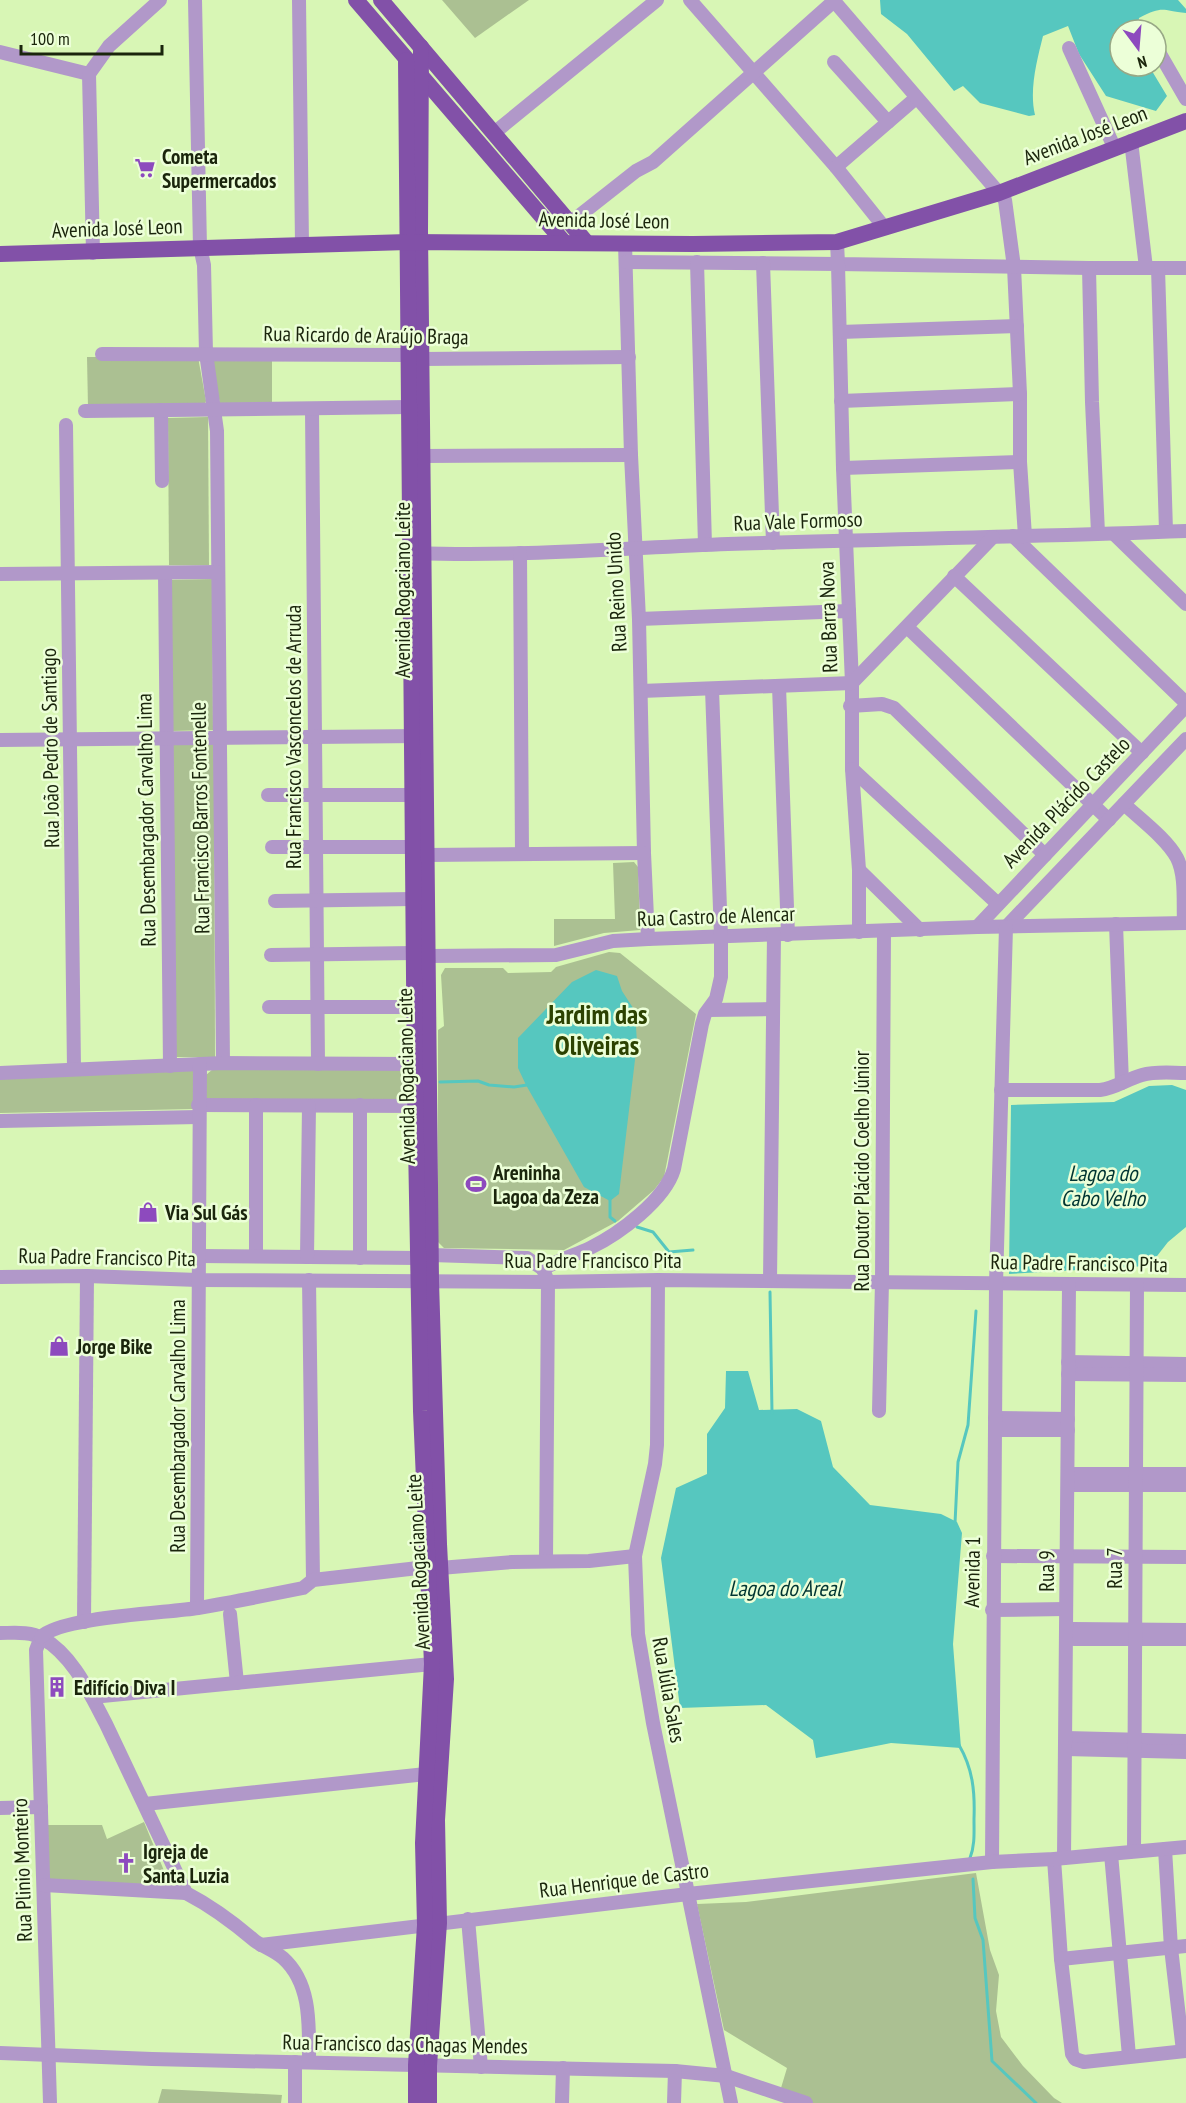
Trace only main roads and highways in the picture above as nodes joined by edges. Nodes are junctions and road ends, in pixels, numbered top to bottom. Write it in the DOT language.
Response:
graph roads {
  1 [pos="356,0"];
  2 [pos="381,0"];
  3 [pos="421,47"];
  4 [pos="406,60"];
  5 [pos="420,76"];
  6 [pos="1186,120"];
  7 [pos="414,242"];
  8 [pos="563,242"];
  9 [pos="586,242"];
  10 [pos="0,254"];
  11 [pos="416,357"];
  12 [pos="417,553"];
  13 [pos="419,736"];
  14 [pos="420,851"];
  15 [pos="421,955"];
  16 [pos="422,1084"];
  17 [pos="433,1567"];
  18 [pos="432,1924"];
  19 [pos="422,2066"];
  20 [pos="416,2103"];
  21 [pos="429,2103"];
  1 -- 4 [label="main road"];
  2 -- 3 [label="main road"];
  3 -- 5 [label="main road, Avenida Rogaciano Leite"];
  3 -- 9 [label="main road"];
  4 -- 5 [label="main road"];
  4 -- 7 [label="main road, Avenida Rogaciano Leite"];
  5 -- 7 [label="main road, Avenida Rogaciano Leite"];
  5 -- 8 [label="main road"];
  6 -- 9 [label="main road, Avenida José Leon"];
  7 -- 8 [label="main road, Avenida José Leon"];
  7 -- 10 [label="main road, Avenida José Leon"];
  7 -- 11 [label="main road, Avenida Rogaciano Leite"];
  8 -- 9 [label="main road, Avenida José Leon"];
  11 -- 12 [label="main road, Avenida Rogaciano Leite"];
  11 -- 12 [label="main road, Avenida Rogaciano Leite"];
  12 -- 13 [label="main road, Avenida Rogaciano Leite"];
  13 -- 14 [label="main road, Avenida Rogaciano Leite"];
  13 -- 14 [label="main road, Avenida Rogaciano Leite"];
  14 -- 15 [label="main road, Avenida Rogaciano Leite"];
  14 -- 15 [label="main road, Avenida Rogaciano Leite"];
  15 -- 16 [label="main road, Avenida Rogaciano Leite"];
  15 -- 16 [label="main road, Avenida Rogaciano Leite"];
  16 -- 17 [label="main road, Avenida Rogaciano Leite"];
  17 -- 18 [label="main road, Avenida Rogaciano Leite"];
  17 -- 18 [label="main road, Avenida Rogaciano Leite"];
  18 -- 19 [label="main road, Avenida Rogaciano Leite"];
  19 -- 20 [label="main road, Avenida Rogaciano Leite"];
  19 -- 21 [label="main road, Avenida Rogaciano Leite"];
}
